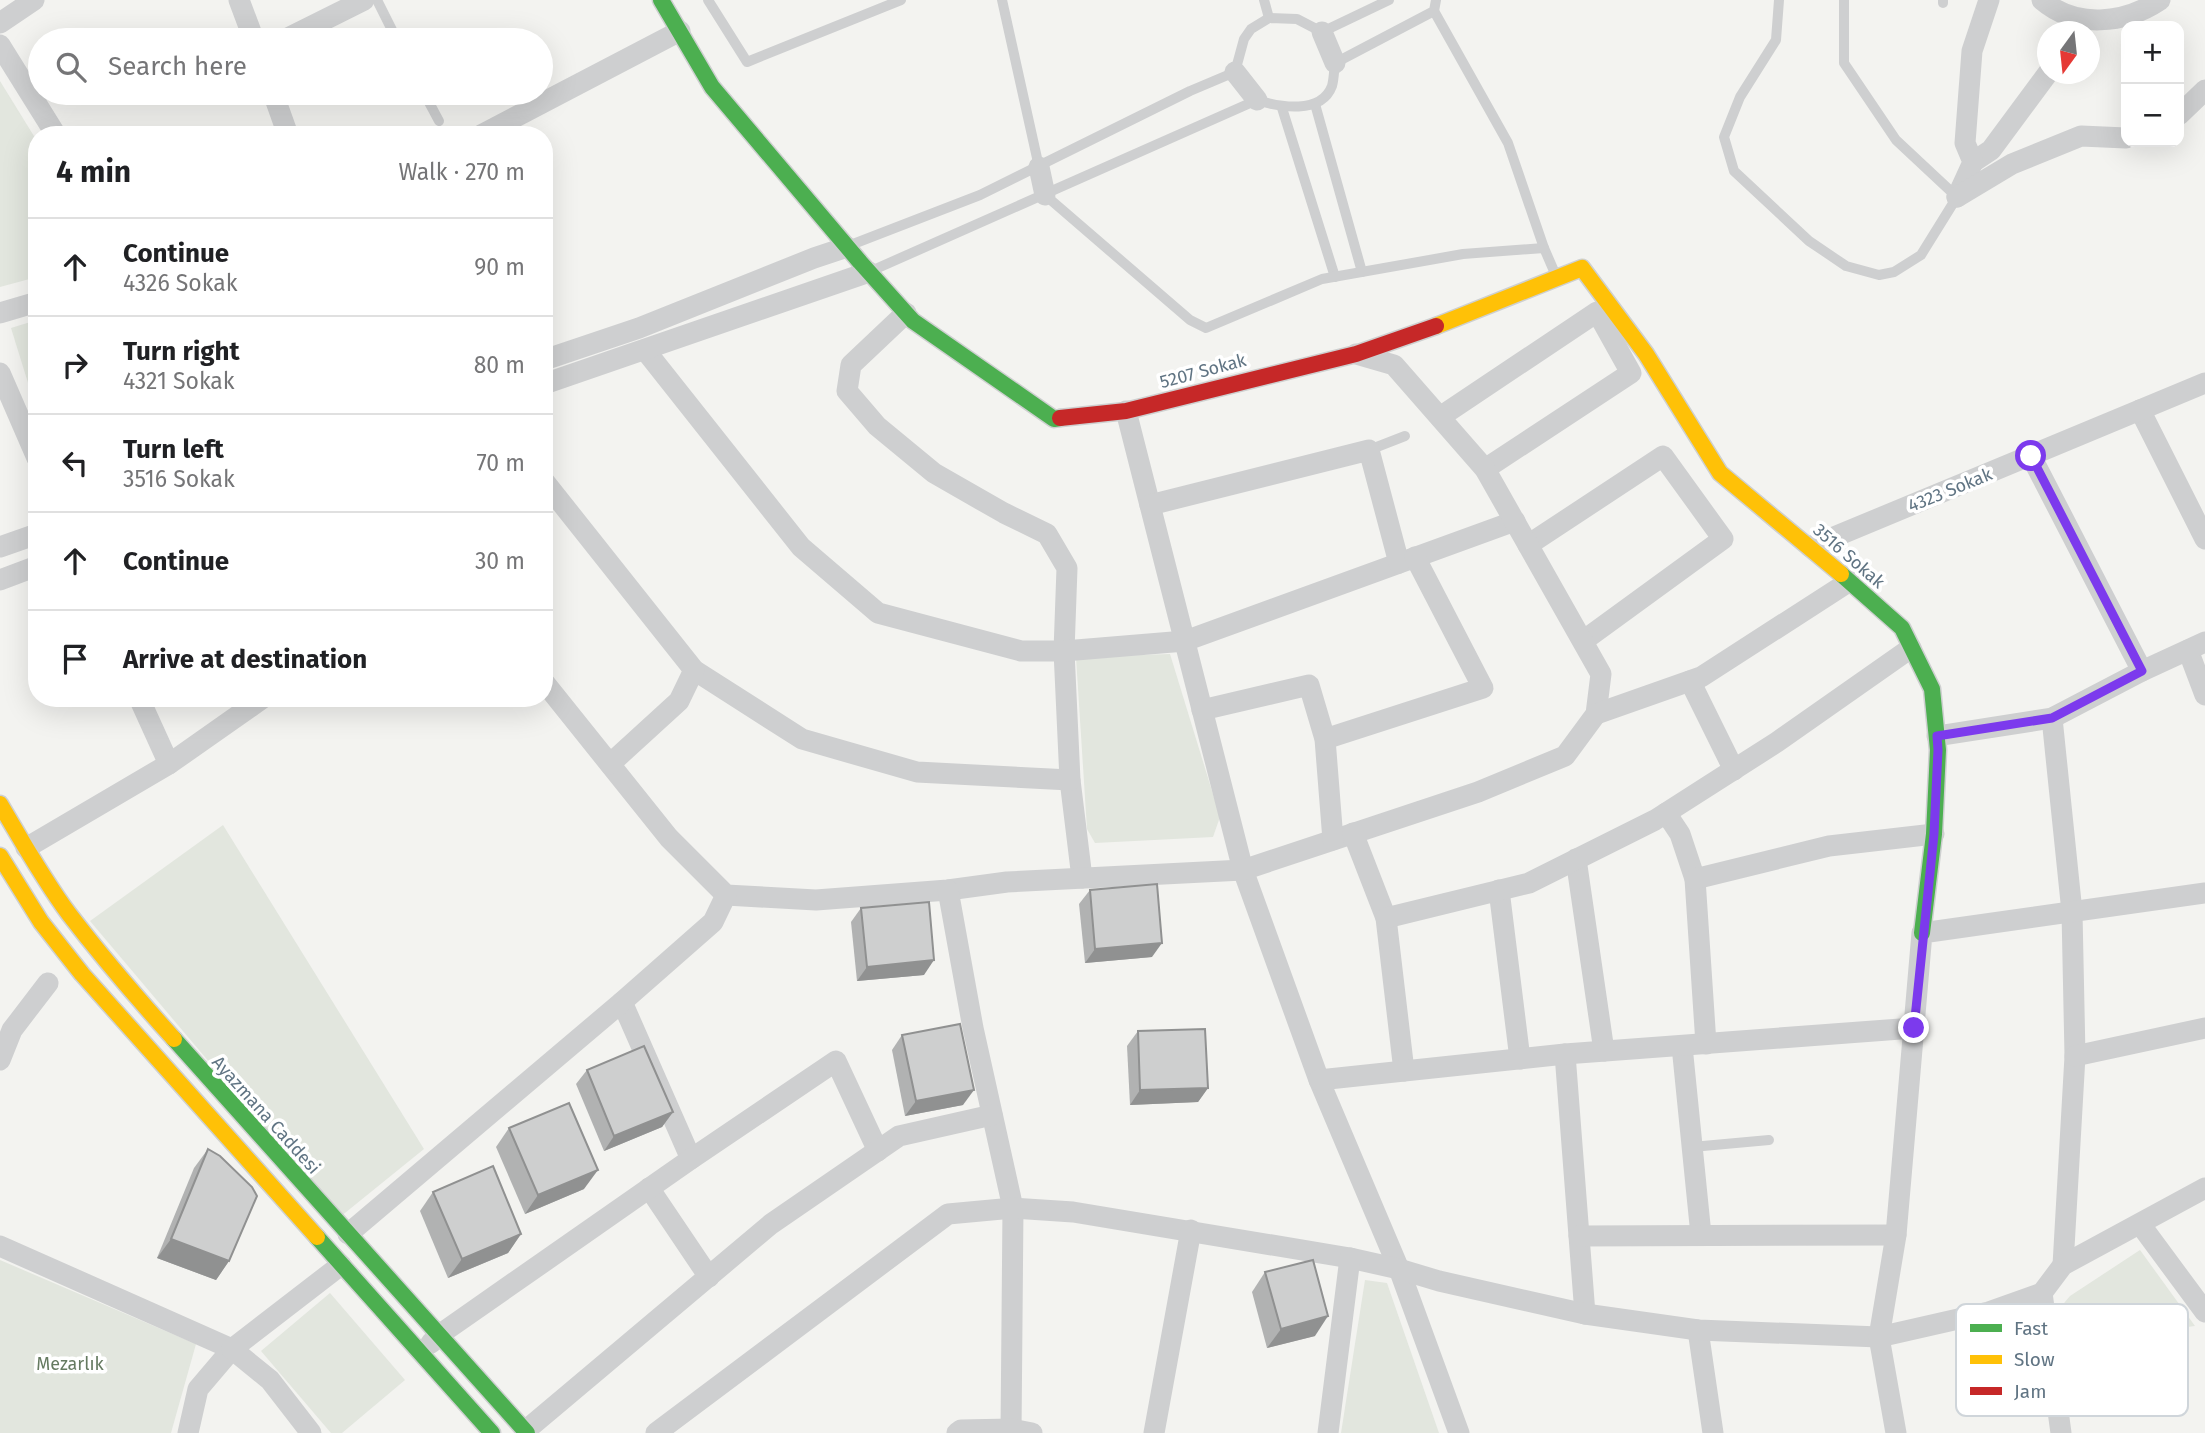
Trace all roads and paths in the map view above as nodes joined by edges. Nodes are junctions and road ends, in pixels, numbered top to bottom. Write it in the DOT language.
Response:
graph roads {
  1 [pos="34,0"];
  2 [pos="239,0"];
  3 [pos="364,0"];
  4 [pos="377,0"];
  5 [pos="661,0"];
  6 [pos="708,0"];
  7 [pos="901,0"];
  8 [pos="1002,0"];
  9 [pos="1264,0"];
  10 [pos="1389,0"];
  11 [pos="1779,0"];
  12 [pos="1844,0"];
  13 [pos="1989,0"];
  14 [pos="2042,0"];
  15 [pos="2160,0"];
  16 [pos="1435,6"];
  17 [pos="1269,18"];
  18 [pos="2074,21"];
  19 [pos="2100,22"];
  20 [pos="0,23"];
  21 [pos="250,28"];
  22 [pos="308,28"];
  23 [pos="391,28"];
  24 [pos="680,31"];
  25 [pos="1322,32"];
  26 [pos="0,45"];
  27 [pos="1335,63"];
  28 [pos="1235,72"];
  29 [pos="2040,84"];
  30 [pos="2205,89"];
  31 [pos="28,90"];
  32 [pos="553,97"];
  33 [pos="1256,100"];
  34 [pos="1315,104"];
  35 [pos="37,105"];
  36 [pos="277,105"];
  37 [pos="430,105"];
  38 [pos="538,105"];
  39 [pos="1282,108"];
  40 [pos="2184,110"];
  41 [pos="439,121"];
  42 [pos="50,126"];
  43 [pos="285,126"];
  44 [pos="498,126"];
  45 [pos="2121,138"];
  46 [pos="1973,162"];
  47 [pos="1039,167"];
  48 [pos="1045,195"];
  49 [pos="1957,197"];
  50 [pos="847,247"];
  51 [pos="1544,248"];
  52 [pos="1582,268"];
  53 [pos="869,272"];
  54 [pos="1362,272"];
  55 [pos="1335,277"];
  56 [pos="1557,278"];
  57 [pos="28,305"];
  58 [pos="0,313"];
  59 [pos="906,313"];
  60 [pos="645,351"];
  61 [pos="1356,354"];
  62 [pos="553,357"];
  63 [pos="0,373"];
  64 [pos="553,381"];
  65 [pos="2205,383"];
  66 [pos="2140,410"];
  67 [pos="1126,411"];
  68 [pos="1440,417"];
  69 [pos="1405,436"];
  70 [pos="28,437"];
  71 [pos="1369,450"];
  72 [pos="2031,456"];
  73 [pos="1485,469"];
  74 [pos="553,492"];
  75 [pos="1150,505"];
  76 [pos="1515,521"];
  77 [pos="28,537"];
  78 [pos="2205,539"];
  79 [pos="1528,545"];
  80 [pos="0,547"];
  81 [pos="1810,547"];
  82 [pos="1407,560"];
  83 [pos="28,569"];
  84 [pos="0,580"];
  85 [pos="1850,582"];
  86 [pos="1185,641"];
  87 [pos="1583,641"];
  88 [pos="2196,646"];
  89 [pos="1911,648"];
  90 [pos="1064,650"];
  91 [pos="694,670"];
  92 [pos="2142,671"];
  93 [pos="1690,681"];
  94 [pos="553,692"];
  95 [pos="2205,695"];
  96 [pos="143,707"];
  97 [pos="250,707"];
  98 [pos="1202,710"];
  99 [pos="1596,715"];
  100 [pos="2052,718"];
  101 [pos="1937,736"];
  102 [pos="1325,739"];
  103 [pos="169,764"];
  104 [pos="610,764"];
  105 [pos="1734,770"];
  106 [pos="1070,780"];
  107 [pos="0,804"];
  108 [pos="1666,813"];
  109 [pos="1353,833"];
  110 [pos="1934,834"];
  111 [pos="1332,840"];
  112 [pos="26,848"];
  113 [pos="0,856"];
  114 [pos="1576,859"];
  115 [pos="1243,870"];
  116 [pos="1082,878"];
  117 [pos="1695,879"];
  118 [pos="948,890"];
  119 [pos="1499,890"];
  120 [pos="2205,893"];
  121 [pos="726,895"];
  122 [pos="2072,912"];
  123 [pos="1386,918"];
  124 [pos="1922,933"];
  125 [pos="48,983"];
  126 [pos="622,1002"];
  127 [pos="1914,1028"];
  128 [pos="2205,1028"];
  129 [pos="1706,1044"];
  130 [pos="1682,1045"];
  131 [pos="1604,1051"];
  132 [pos="1565,1054"];
  133 [pos="2075,1056"];
  134 [pos="1520,1059"];
  135 [pos="0,1060"];
  136 [pos="1404,1071"];
  137 [pos="1319,1080"];
  138 [pos="992,1115"];
  139 [pos="1769,1140"];
  140 [pos="1692,1146"];
  141 [pos="878,1151"];
  142 [pos="691,1159"];
  143 [pos="649,1188"];
  144 [pos="2205,1188"];
  145 [pos="1013,1208"];
  146 [pos="324,1209"];
  147 [pos="2140,1224"];
  148 [pos="305,1225"];
  149 [pos="1191,1230"];
  150 [pos="348,1234"];
  151 [pos="1701,1235"];
  152 [pos="1896,1236"];
  153 [pos="1579,1237"];
  154 [pos="0,1246"];
  155 [pos="1350,1258"];
  156 [pos="341,1265"];
  157 [pos="2063,1265"];
  158 [pos="1399,1269"];
  159 [pos="709,1276"];
  160 [pos="2042,1293"];
  161 [pos="2011,1304"];
  162 [pos="2043,1304"];
  163 [pos="2205,1312"];
  164 [pos="1586,1314"];
  165 [pos="1956,1320"];
  166 [pos="1698,1330"];
  167 [pos="439,1335"];
  168 [pos="1879,1338"];
  169 [pos="232,1349"];
  170 [pos="421,1354"];
  171 [pos="1011,1431"];
  172 [pos="526,1432"];
  173 [pos="188,1433"];
  174 [pos="311,1433"];
  175 [pos="492,1433"];
  176 [pos="656,1433"];
  177 [pos="957,1433"];
  178 [pos="1032,1433"];
  179 [pos="1154,1433"];
  180 [pos="1328,1433"];
  181 [pos="1460,1433"];
  182 [pos="1713,1433"];
  183 [pos="1896,1433"];
  1 -- 20 [label="street"];
  2 -- 21 [label="street"];
  3 -- 22 [label="street"];
  4 -- 23 [label="lane"];
  5 -- 24 [label="street"];
  6 -- 7 [label="lane"];
  8 -- 47 [label="lane"];
  9 -- 17 [label="lane"];
  10 -- 25 [label="lane"];
  11 -- 49 [label="lane"];
  12 -- 49 [label="lane"];
  13 -- 46 [label="street"];
  14 -- 18 [label="street"];
  15 -- 19 [label="street"];
  16 -- 27 [label="lane"];
  16 -- 51 [label="lane"];
  17 -- 25 [label="lane"];
  17 -- 28 [label="lane"];
  24 -- 32 [label="street"];
  24 -- 50 [label="street"];
  25 -- 27 [label="street"];
  26 -- 31 [label="street"];
  27 -- 34 [label="lane"];
  28 -- 33 [label="street"];
  28 -- 47 [label="lane"];
  29 -- 46 [label="street"];
  30 -- 40 [label="street"];
  33 -- 39 [label="lane"];
  33 -- 48 [label="lane"];
  34 -- 39 [label="lane"];
  34 -- 54 [label="lane"];
  35 -- 42 [label="street"];
  36 -- 43 [label="street"];
  37 -- 41 [label="lane"];
  38 -- 44 [label="street"];
  39 -- 55 [label="lane"];
  45 -- 49 [label="street"];
  46 -- 49 [label="street"];
  47 -- 48 [label="street"];
  47 -- 50 [label="lane"];
  48 -- 53 [label="lane"];
  48 -- 55 [label="lane"];
  50 -- 53 [label="street, 5207 Sokak"];
  50 -- 62 [label="street"];
  51 -- 54 [label="lane"];
  51 -- 56 [label="lane"];
  52 -- 56 [label="street, 5207 Sokak"];
  52 -- 81 [label="street, 3516 Sokak"];
  53 -- 59 [label="street, 5207 Sokak"];
  53 -- 60 [label="street"];
  54 -- 55 [label="lane"];
  56 -- 61 [label="street, 5207 Sokak"];
  57 -- 58 [label="street"];
  59 -- 67 [label="street, 5207 Sokak"];
  59 -- 90 [label="street"];
  60 -- 64 [label="street"];
  60 -- 90 [label="street"];
  61 -- 67 [label="street, 5207 Sokak"];
  61 -- 68 [label="street"];
  63 -- 70 [label="street"];
  65 -- 66 [label="street, 4323 Sokak"];
  66 -- 72 [label="street, 4323 Sokak"];
  66 -- 78 [label="street"];
  67 -- 75 [label="street"];
  68 -- 73 [label="street"];
  68 -- 73 [label="street"];
  69 -- 71 [label="lane"];
  71 -- 75 [label="street"];
  71 -- 82 [label="street"];
  72 -- 81 [label="street, 4323 Sokak"];
  72 -- 92 [label="street"];
  73 -- 76 [label="street"];
  74 -- 91 [label="street"];
  75 -- 86 [label="street"];
  76 -- 79 [label="street"];
  76 -- 82 [label="street"];
  77 -- 80 [label="street"];
  79 -- 87 [label="street"];
  79 -- 87 [label="street"];
  81 -- 85 [label="street, 3516 Sokak"];
  82 -- 86 [label="street"];
  82 -- 102 [label="street"];
  83 -- 84 [label="street"];
  85 -- 89 [label="street, 3516 Sokak"];
  85 -- 93 [label="street"];
  86 -- 90 [label="street"];
  86 -- 98 [label="street"];
  87 -- 99 [label="street"];
  88 -- 92 [label="street"];
  88 -- 95 [label="street"];
  89 -- 101 [label="street, 3516 Sokak"];
  89 -- 105 [label="street"];
  90 -- 106 [label="street"];
  91 -- 104 [label="street"];
  91 -- 106 [label="street"];
  92 -- 100 [label="street"];
  93 -- 99 [label="street"];
  93 -- 105 [label="street"];
  94 -- 104 [label="street"];
  96 -- 103 [label="street"];
  97 -- 103 [label="street"];
  98 -- 102 [label="street"];
  98 -- 115 [label="street"];
  99 -- 109 [label="street"];
  100 -- 101 [label="street"];
  100 -- 122 [label="street"];
  101 -- 110 [label="street, 3516 Sokak"];
  102 -- 111 [label="street"];
  103 -- 112 [label="street"];
  104 -- 121 [label="street"];
  105 -- 108 [label="street"];
  106 -- 116 [label="street"];
  107 -- 112 [label="street, Ayazmana Caddesi"];
  108 -- 114 [label="street"];
  108 -- 117 [label="street"];
  109 -- 111 [label="street"];
  109 -- 123 [label="street"];
  110 -- 117 [label="street"];
  110 -- 124 [label="street, 3516 Sokak"];
  111 -- 115 [label="street"];
  112 -- 146 [label="street, Ayazmana Caddesi"];
  113 -- 148 [label="street"];
  114 -- 119 [label="street"];
  114 -- 131 [label="street"];
  115 -- 116 [label="street"];
  115 -- 137 [label="street"];
  116 -- 118 [label="street"];
  117 -- 129 [label="street"];
  118 -- 121 [label="street"];
  118 -- 138 [label="street"];
  119 -- 123 [label="street"];
  119 -- 134 [label="street"];
  120 -- 122 [label="street"];
  121 -- 126 [label="street"];
  122 -- 124 [label="street"];
  122 -- 133 [label="street"];
  123 -- 136 [label="street"];
  124 -- 127 [label="street"];
  125 -- 135 [label="street"];
  126 -- 142 [label="street"];
  126 -- 150 [label="street"];
  127 -- 129 [label="street"];
  127 -- 152 [label="street"];
  128 -- 133 [label="street"];
  129 -- 130 [label="street"];
  130 -- 131 [label="street"];
  130 -- 140 [label="street"];
  131 -- 132 [label="street"];
  132 -- 134 [label="street"];
  132 -- 153 [label="street"];
  133 -- 157 [label="street"];
  134 -- 136 [label="street"];
  136 -- 137 [label="street"];
  137 -- 158 [label="street"];
  138 -- 141 [label="street"];
  138 -- 145 [label="street"];
  139 -- 140 [label="lane"];
  140 -- 151 [label="street"];
  141 -- 142 [label="street"];
  141 -- 159 [label="street"];
  142 -- 143 [label="street"];
  143 -- 159 [label="street"];
  143 -- 167 [label="street"];
  144 -- 147 [label="street"];
  145 -- 149 [label="street"];
  145 -- 171 [label="street"];
  145 -- 176 [label="street"];
  146 -- 148 [label="street"];
  146 -- 150 [label="street, Ayazmana Caddesi"];
  147 -- 157 [label="street"];
  147 -- 163 [label="street"];
  148 -- 156 [label="street"];
  149 -- 155 [label="street"];
  149 -- 179 [label="street"];
  150 -- 167 [label="street, Ayazmana Caddesi"];
  151 -- 152 [label="street"];
  151 -- 153 [label="street"];
  152 -- 168 [label="street"];
  153 -- 164 [label="street"];
  154 -- 169 [label="street"];
  155 -- 158 [label="street"];
  155 -- 180 [label="street"];
  156 -- 169 [label="street"];
  156 -- 170 [label="street"];
  157 -- 160 [label="street"];
  158 -- 164 [label="street"];
  158 -- 181 [label="street"];
  159 -- 172 [label="street"];
  160 -- 161 [label="street"];
  160 -- 162 [label="street"];
  164 -- 166 [label="street"];
  165 -- 168 [label="street"];
  166 -- 168 [label="street"];
  166 -- 182 [label="street"];
  167 -- 170 [label="street"];
  167 -- 172 [label="street, Ayazmana Caddesi"];
  168 -- 183 [label="street"];
  169 -- 173 [label="street"];
  169 -- 174 [label="street"];
  170 -- 175 [label="street"];
  171 -- 177 [label="street"];
  171 -- 178 [label="street"];
}
